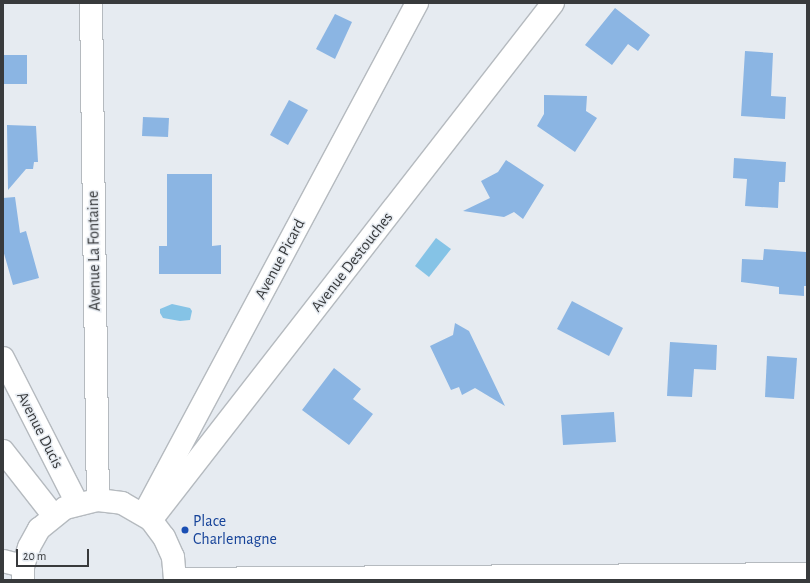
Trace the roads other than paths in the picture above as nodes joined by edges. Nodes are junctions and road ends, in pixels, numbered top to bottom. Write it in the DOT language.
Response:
graph roads {
  1 [pos="91,3"];
  2 [pos="417,3"];
  3 [pos="553,3"];
  4 [pos="3,358"];
  5 [pos="3,451"];
  6 [pos="88,502"];
  7 [pos="53,515"];
  8 [pos="147,517"];
  9 [pos="16,569"];
  10 [pos="807,574"];
  11 [pos="175,580"];
  1 -- 6 [label="street, Avenue La Fontaine"];
  2 -- 8 [label="street, Avenue Picard"];
  3 -- 8 [label="street, Avenue Destouches"];
  4 -- 6 [label="street, Avenue Ducis"];
  5 -- 7 [label="street"];
  6 -- 7 [label="street"];
  6 -- 8 [label="street"];
  7 -- 9 [label="street"];
  8 -- 11 [label="street"];
  10 -- 11 [label="street"];
}
